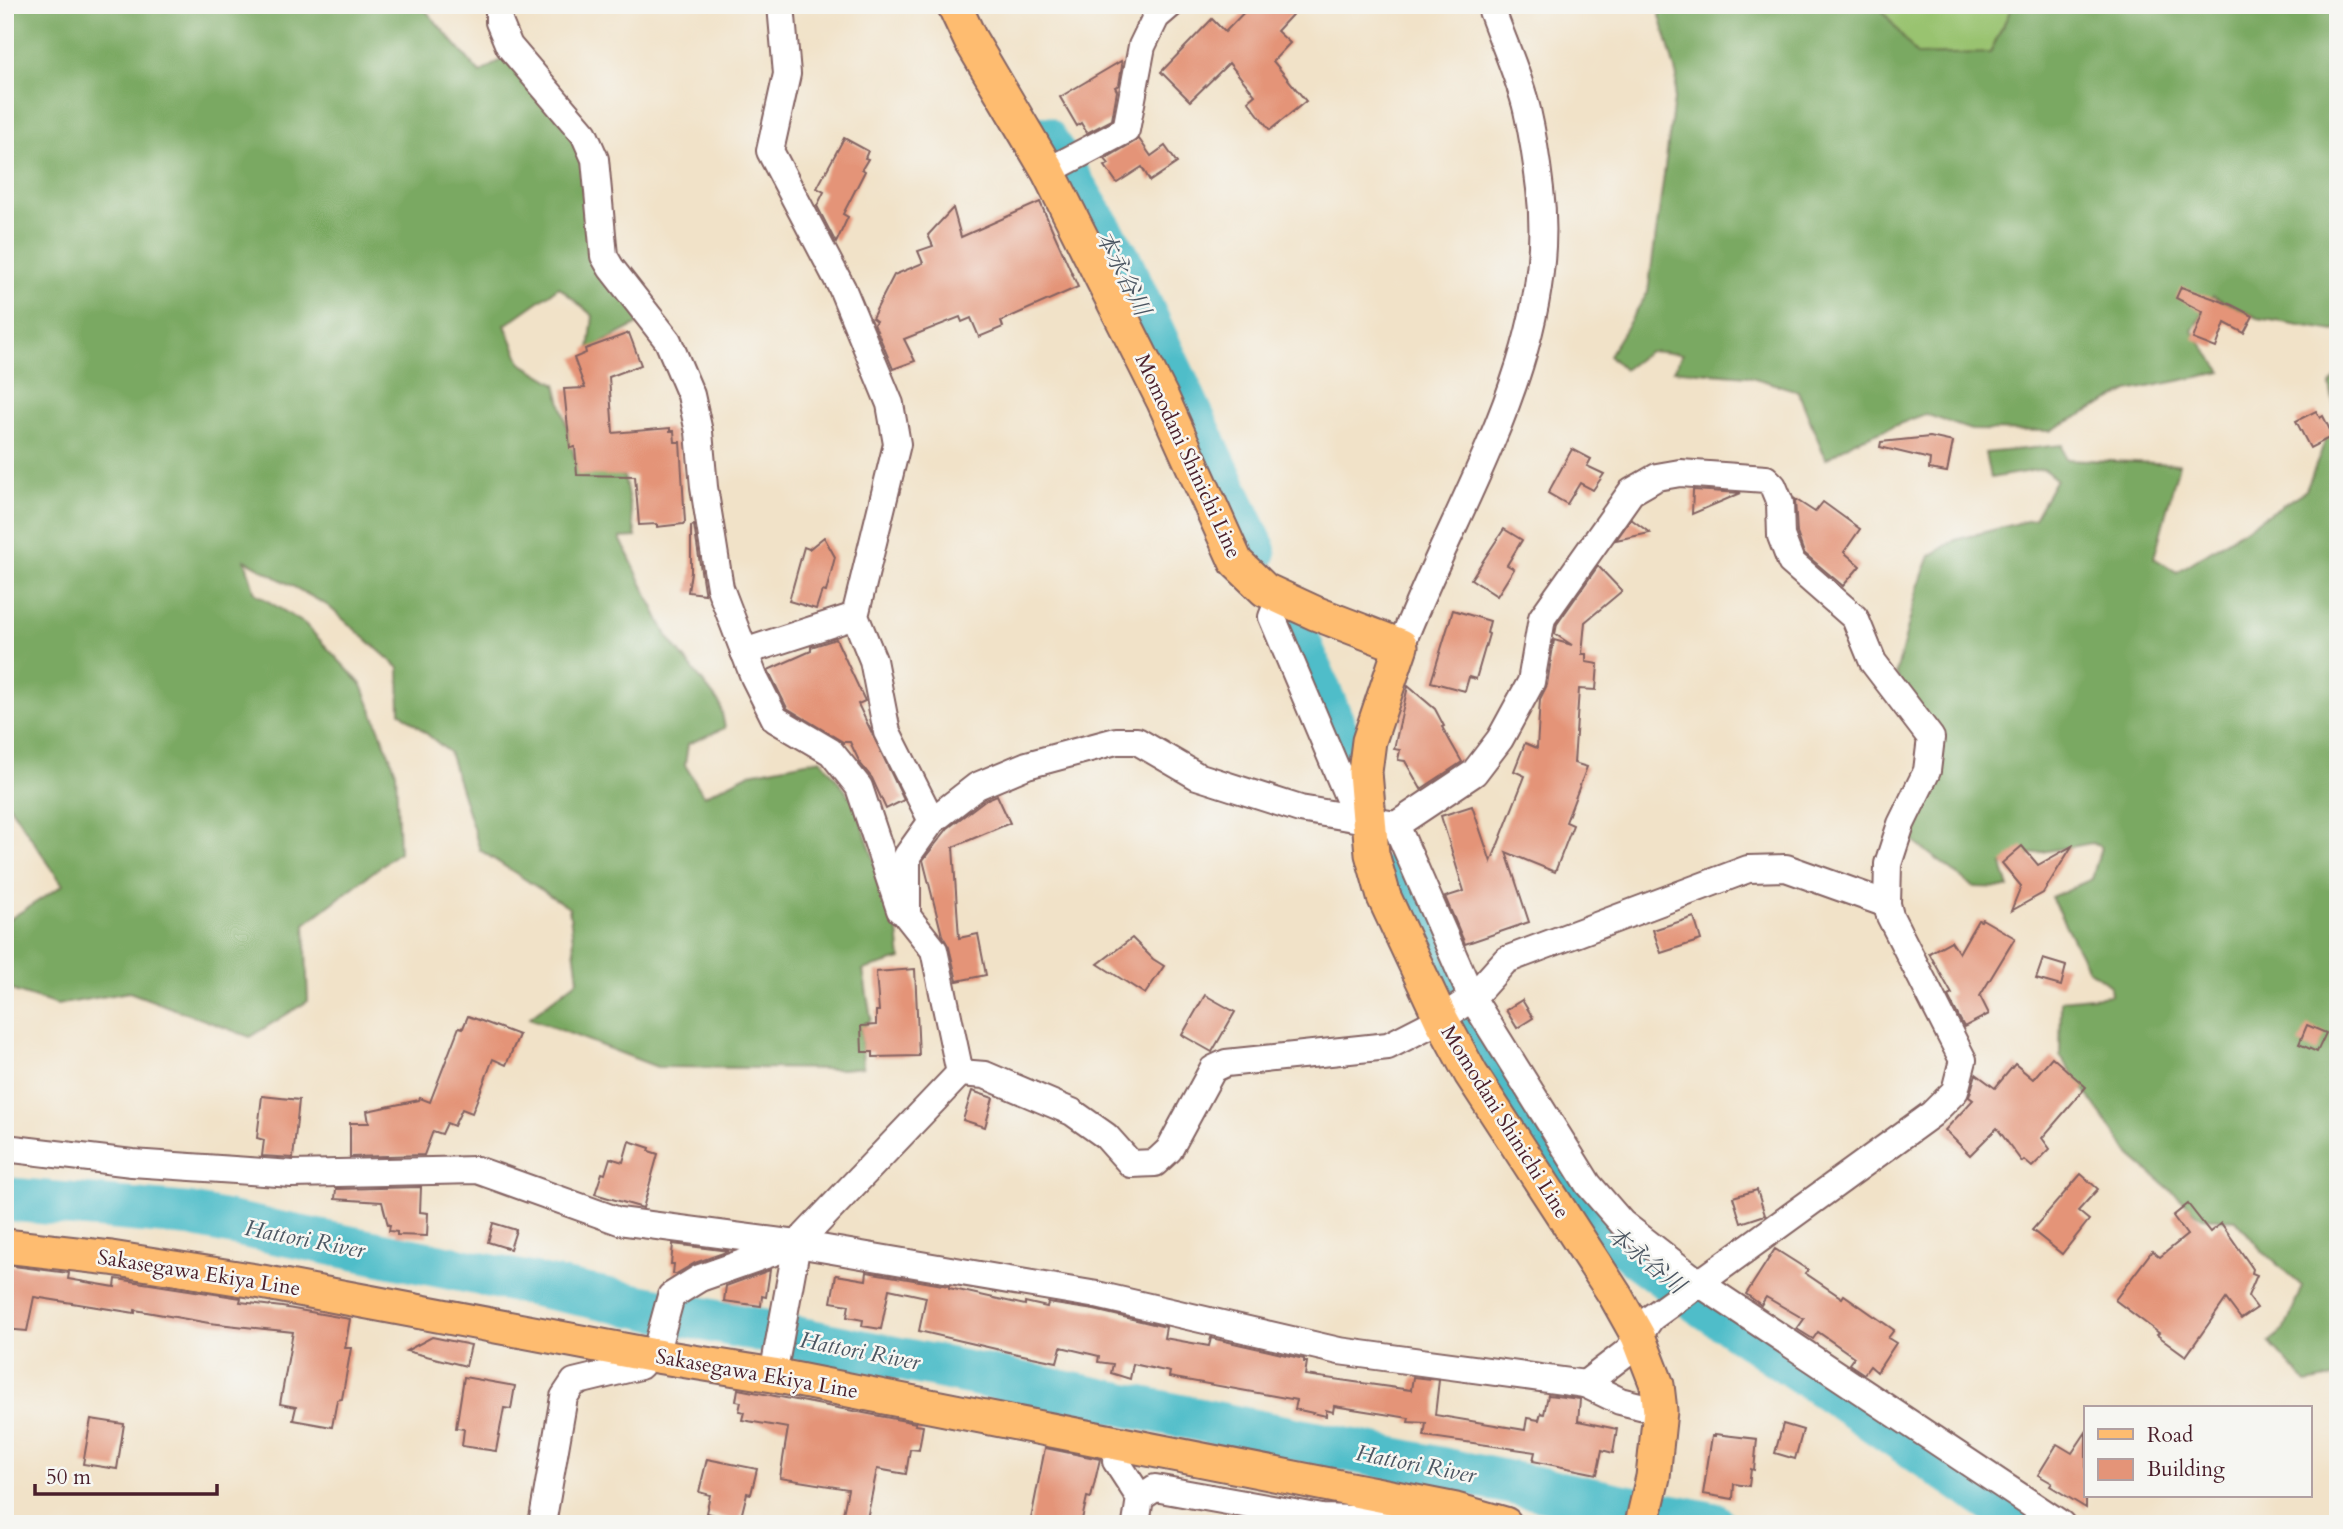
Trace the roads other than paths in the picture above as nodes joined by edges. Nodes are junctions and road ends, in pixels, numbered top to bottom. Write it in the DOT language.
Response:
graph roads {
  1 [pos="499,5"];
  2 [pos="781,5"];
  3 [pos="954,5"];
  4 [pos="1170,5"];
  5 [pos="1490,5"];
  6 [pos="1048,171"];
  7 [pos="1280,597"];
  8 [pos="855,616"];
  9 [pos="1401,646"];
  10 [pos="744,652"];
  11 [pos="932,821"];
  12 [pos="1374,821"];
  13 [pos="1887,904"];
  14 [pos="907,916"];
  15 [pos="1472,999"];
  16 [pos="1441,1019"];
  17 [pos="960,1073"];
  18 [pos="5,1148"];
  19 [pos="797,1244"];
  20 [pos="5,1246"];
  21 [pos="1699,1283"];
  22 [pos="1644,1327"];
  23 [pos="655,1344"];
  24 [pos="775,1367"];
  25 [pos="1585,1384"];
  26 [pos="1660,1411"];
  27 [pos="1121,1442"];
  28 [pos="1140,1497"];
  29 [pos="1456,1510"];
  30 [pos="542,1524"];
  31 [pos="1136,1524"];
  32 [pos="1505,1524"];
  33 [pos="1642,1524"];
  34 [pos="2061,1524"];
  1 -- 10 [label="street"];
  2 -- 8 [label="street"];
  3 -- 6 [label="main road, Momodani Shinichi Line"];
  4 -- 6 [label="street"];
  5 -- 9 [label="street"];
  6 -- 7 [label="main road, Momodani Shinichi Line"];
  7 -- 9 [label="main road, Momodani Shinichi Line"];
  7 -- 12 [label="street"];
  8 -- 10 [label="street"];
  8 -- 11 [label="street"];
  9 -- 12 [label="main road, Momodani Shinichi Line"];
  10 -- 14 [label="street"];
  11 -- 12 [label="street"];
  11 -- 14 [label="street"];
  12 -- 13 [label="street"];
  12 -- 15 [label="street"];
  12 -- 16 [label="main road, Momodani Shinichi Line"];
  13 -- 15 [label="street"];
  13 -- 21 [label="street"];
  14 -- 17 [label="street"];
  15 -- 16 [label="street"];
  15 -- 21 [label="street"];
  16 -- 17 [label="street"];
  16 -- 22 [label="main road, Momodani Shinichi Line"];
  17 -- 19 [label="street"];
  18 -- 19 [label="street"];
  19 -- 23 [label="street"];
  19 -- 24 [label="street"];
  19 -- 25 [label="street"];
  20 -- 23 [label="main road, Sakasegawa Ekiya Line"];
  21 -- 22 [label="street"];
  21 -- 34 [label="street"];
  22 -- 25 [label="street"];
  22 -- 26 [label="main road, Momodani Shinichi Line"];
  23 -- 24 [label="main road, Sakasegawa Ekiya Line"];
  23 -- 30 [label="street"];
  24 -- 27 [label="main road, Sakasegawa Ekiya Line"];
  25 -- 26 [label="street"];
  26 -- 33 [label="main road, Momodani Shinichi Line"];
  27 -- 28 [label="street"];
  27 -- 29 [label="main road, Sakasegawa Ekiya Line"];
  28 -- 29 [label="street"];
  28 -- 31 [label="street"];
  29 -- 32 [label="main road, Sakasegawa Ekiya Line"];
}
